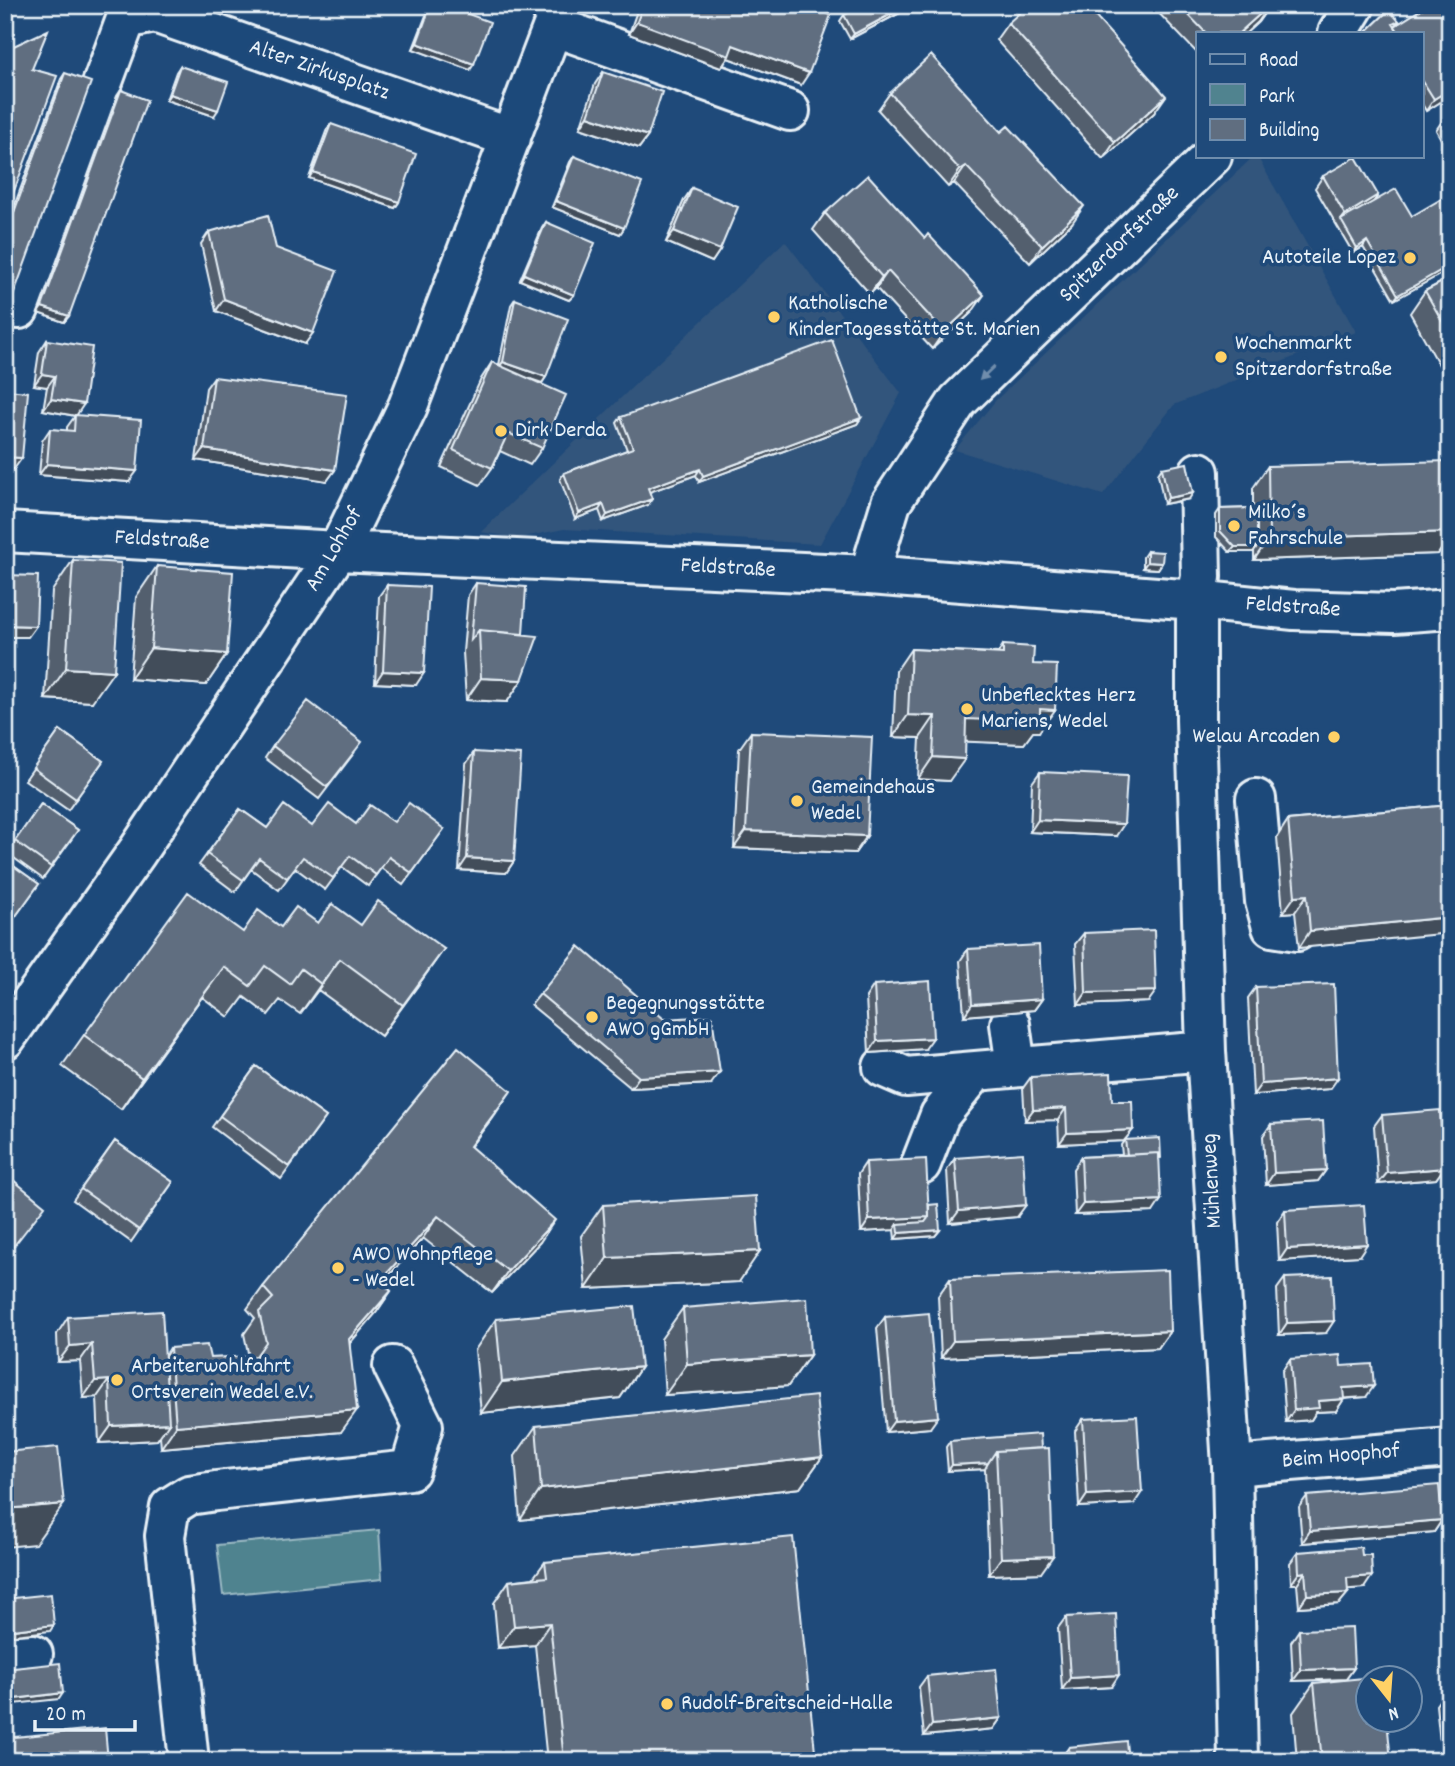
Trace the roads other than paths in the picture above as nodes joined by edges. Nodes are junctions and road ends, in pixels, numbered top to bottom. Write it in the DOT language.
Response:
graph roads {
  1 [pos="1355,5"];
  2 [pos="146,12"];
  3 [pos="557,16"];
  4 [pos="1339,32"];
  5 [pos="790,111"];
  6 [pos="511,138"];
  7 [pos="1210,158"];
  8 [pos="19,309"];
  9 [pos="1199,472"];
  10 [pos="5,532"];
  11 [pos="338,551"];
  12 [pos="869,575"];
  13 [pos="1196,600"];
  14 [pos="1450,609"];
  15 [pos="1256,799"];
  16 [pos="1297,931"];
  17 [pos="1010,1024"];
  18 [pos="5,1039"];
  19 [pos="1206,1051"];
  20 [pos="883,1067"];
  21 [pos="1016,1067"];
  22 [pos="975,1072"];
  23 [pos="921,1164"];
  24 [pos="393,1366"];
  25 [pos="1450,1448"];
  26 [pos="1232,1466"];
  27 [pos="189,1761"];
  28 [pos="1238,1761"];
  1 -- 4 [label="street"];
  2 -- 6 [label="street, Alter Zirkusplatz"];
  2 -- 8 [label="street"];
  3 -- 5 [label="street"];
  3 -- 6 [label="street, Am Lohhof"];
  6 -- 11 [label="street, Am Lohhof"];
  7 -- 12 [label="street, Spitzerdorfstraße, one-way"];
  9 -- 13 [label="street, Mühlenweg"];
  10 -- 11 [label="street, Feldstraße"];
  11 -- 12 [label="street, Feldstraße"];
  11 -- 18 [label="street, Am Lohhof"];
  12 -- 13 [label="street, Feldstraße"];
  13 -- 14 [label="street, Feldstraße"];
  13 -- 19 [label="street, Mühlenweg"];
  15 -- 16 [label="street"];
  17 -- 21 [label="street"];
  19 -- 21 [label="street"];
  19 -- 26 [label="street, Mühlenweg"];
  20 -- 22 [label="street"];
  21 -- 22 [label="street"];
  22 -- 23 [label="street"];
  24 -- 27 [label="street"];
  25 -- 26 [label="street, Beim Hoophof"];
  26 -- 28 [label="street, Mühlenweg"];
}
